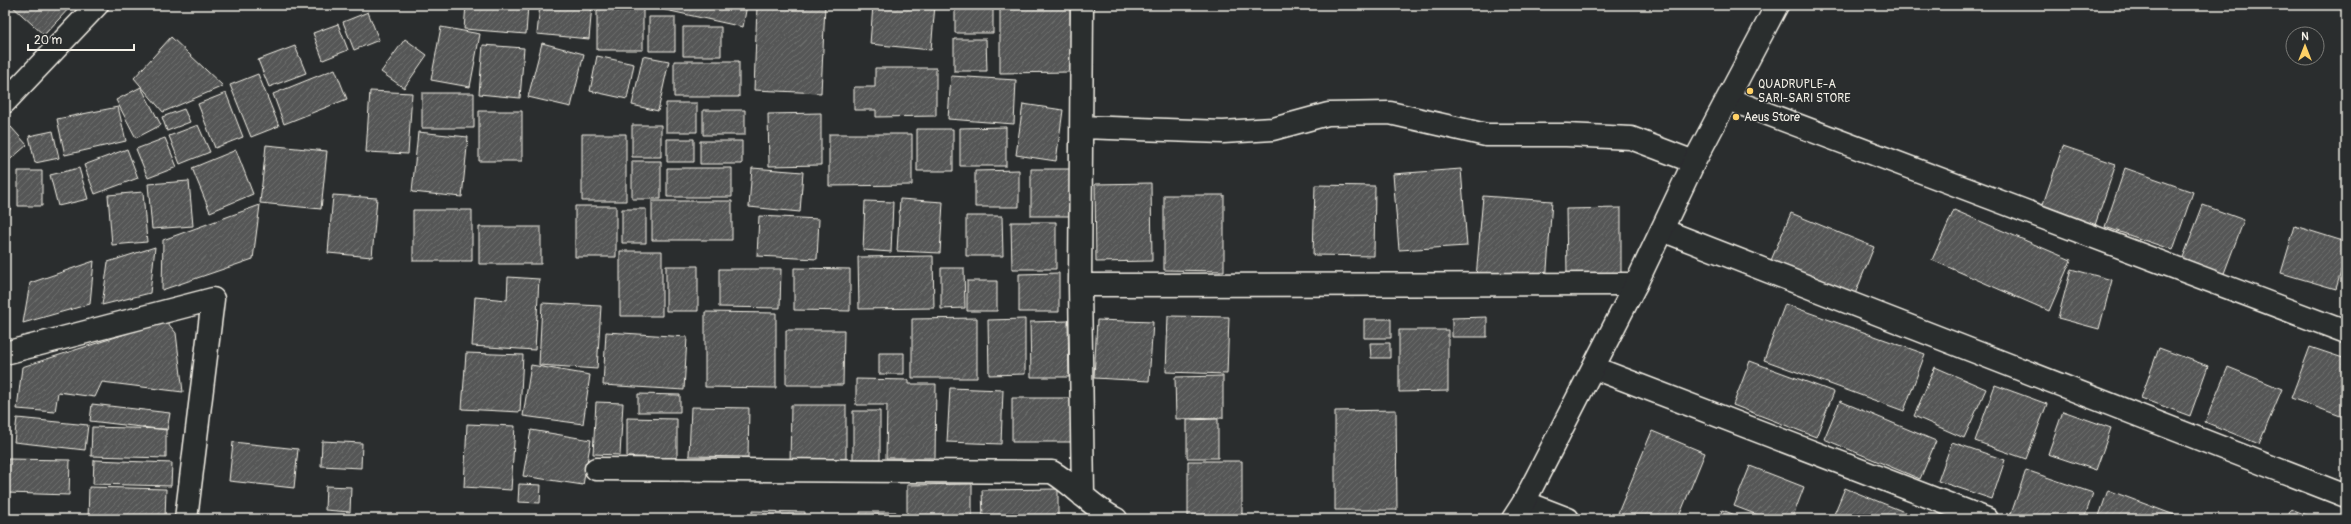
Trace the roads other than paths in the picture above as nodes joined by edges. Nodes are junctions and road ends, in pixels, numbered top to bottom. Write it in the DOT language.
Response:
graph roads {
  1 [pos="97,5"];
  2 [pos="1082,5"];
  3 [pos="1777,5"];
  4 [pos="1728,99"];
  5 [pos="5,102"];
  6 [pos="1082,127"];
  7 [pos="1694,162"];
  8 [pos="1662,230"];
  9 [pos="1636,284"];
  10 [pos="1080,285"];
  11 [pos="2346,332"];
  12 [pos="5,353"];
  13 [pos="1594,368"];
  14 [pos="596,469"];
  15 [pos="1083,496"];
  16 [pos="2346,496"];
  17 [pos="1519,511"];
  18 [pos="186,519"];
  19 [pos="1116,519"];
  20 [pos="1568,519"];
  21 [pos="1988,519"];
  1 -- 5 [label="street"];
  2 -- 6 [label="street"];
  3 -- 4 [label="street"];
  4 -- 7 [label="street"];
  4 -- 11 [label="street"];
  6 -- 7 [label="street"];
  6 -- 10 [label="street"];
  7 -- 8 [label="street"];
  8 -- 9 [label="street"];
  8 -- 16 [label="street"];
  9 -- 10 [label="street"];
  9 -- 13 [label="street"];
  10 -- 15 [label="street"];
  12 -- 18 [label="street"];
  13 -- 17 [label="street"];
  13 -- 21 [label="street"];
  14 -- 15 [label="street"];
  15 -- 19 [label="street"];
  17 -- 20 [label="street"];
}
